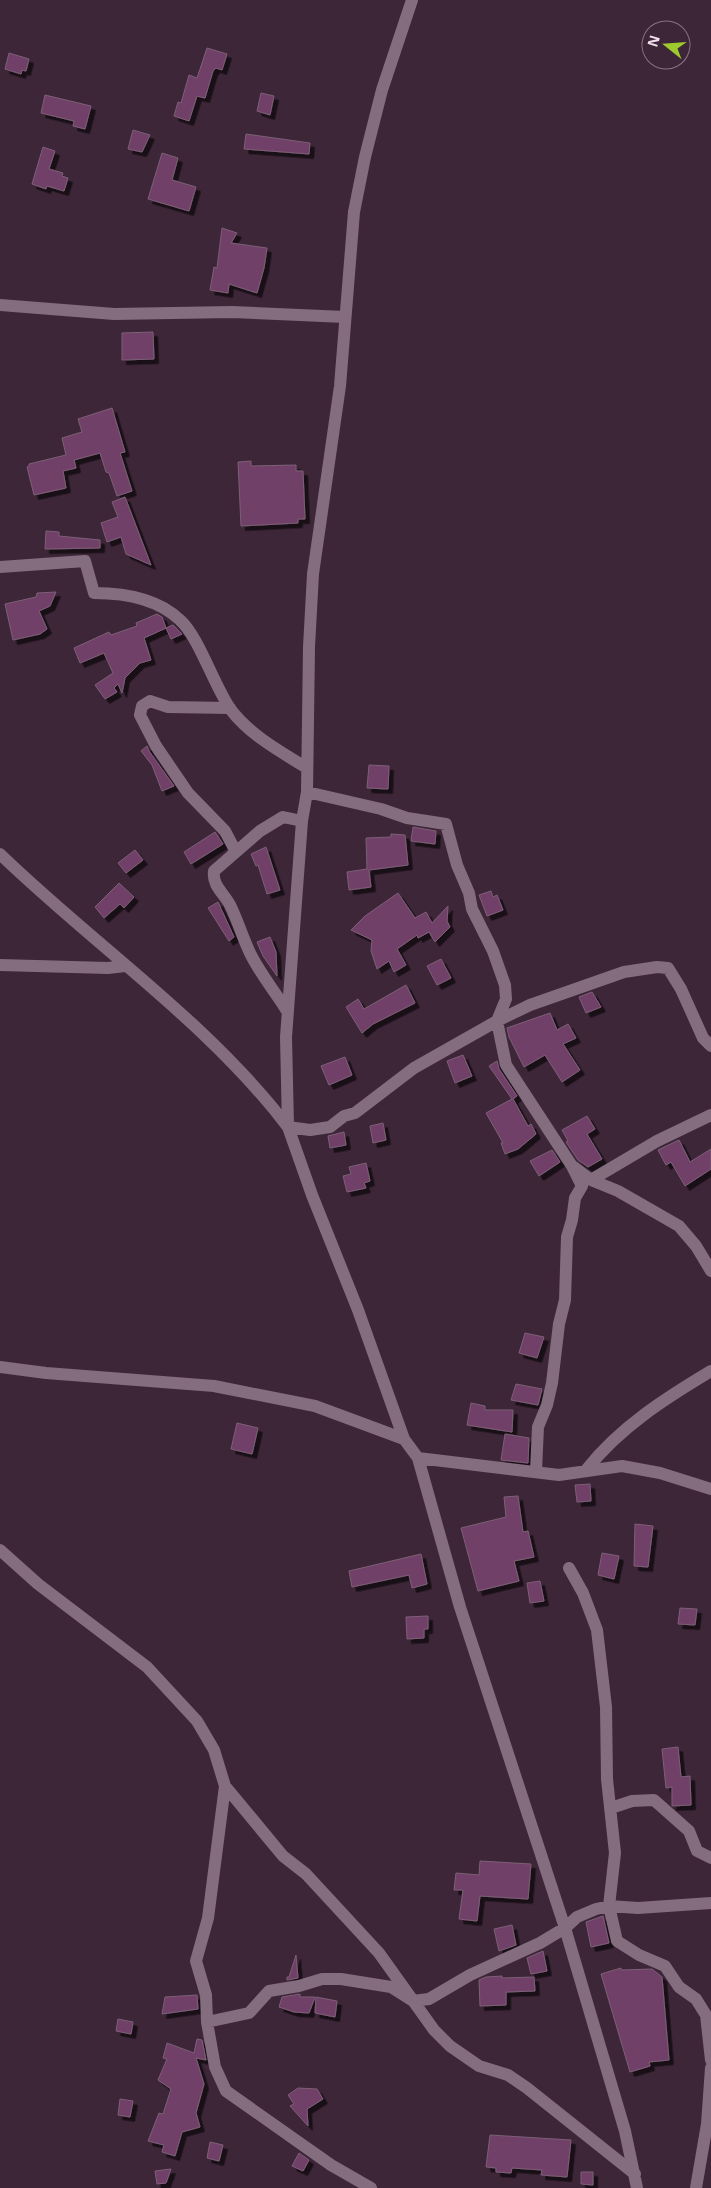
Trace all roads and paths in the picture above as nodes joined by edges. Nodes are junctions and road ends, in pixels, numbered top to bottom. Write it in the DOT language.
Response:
graph roads {
  1 [pos="412,0"];
  2 [pos="0,306"];
  3 [pos="345,317"];
  4 [pos="0,567"];
  5 [pos="230,708"];
  6 [pos="307,768"];
  7 [pos="307,792"];
  8 [pos="302,821"];
  9 [pos="236,852"];
  10 [pos="0,854"];
  11 [pos="0,965"];
  12 [pos="125,966"];
  13 [pos="288,1011"];
  14 [pos="497,1021"];
  15 [pos="711,1046"];
  16 [pos="711,1115"];
  17 [pos="288,1127"];
  18 [pos="572,1166"];
  19 [pos="591,1180"];
  20 [pos="711,1271"];
  21 [pos="0,1366"];
  22 [pos="711,1371"];
  23 [pos="404,1439"];
  24 [pos="418,1458"];
  25 [pos="587,1469"];
  26 [pos="536,1471"];
  27 [pos="711,1489"];
  28 [pos="0,1550"];
  29 [pos="569,1568"];
  30 [pos="225,1786"];
  31 [pos="611,1808"];
  32 [pos="711,1858"];
  33 [pos="711,1903"];
  34 [pos="609,1906"];
  35 [pos="565,1928"];
  36 [pos="413,2001"];
  37 [pos="709,2017"];
  38 [pos="207,2022"];
  39 [pos="711,2060"];
  40 [pos="711,2068"];
  41 [pos="635,2174"];
  42 [pos="371,2188"];
  43 [pos="637,2188"];
  44 [pos="696,2188"];
  1 -- 3 [label="street"];
  2 -- 3 [label="street"];
  3 -- 6 [label="street"];
  4 -- 5 [label="street"];
  5 -- 6 [label="street"];
  5 -- 9 [label="street"];
  6 -- 7 [label="street"];
  7 -- 8 [label="street"];
  7 -- 14 [label="street"];
  8 -- 9 [label="street"];
  8 -- 13 [label="street"];
  9 -- 13 [label="street"];
  10 -- 12 [label="street"];
  11 -- 12 [label="street"];
  12 -- 17 [label="street"];
  13 -- 17 [label="street"];
  14 -- 15 [label="street"];
  14 -- 17 [label="street"];
  14 -- 18 [label="street"];
  16 -- 19 [label="street"];
  17 -- 23 [label="street"];
  18 -- 19 [label="street"];
  18 -- 26 [label="street"];
  19 -- 20 [label="street"];
  21 -- 23 [label="street"];
  22 -- 25 [label="street"];
  23 -- 24 [label="street"];
  24 -- 26 [label="street"];
  24 -- 35 [label="street"];
  25 -- 26 [label="street"];
  25 -- 27 [label="street"];
  28 -- 30 [label="street"];
  29 -- 31 [label="street"];
  30 -- 36 [label="street"];
  30 -- 38 [label="street"];
  31 -- 32 [label="street"];
  31 -- 34 [label="street"];
  33 -- 34 [label="street"];
  34 -- 35 [label="street"];
  34 -- 37 [label="street"];
  35 -- 36 [label="street"];
  35 -- 41 [label="street"];
  36 -- 38 [label="street"];
  36 -- 41 [label="street"];
  37 -- 39 [label="street"];
  38 -- 42 [label="street"];
  40 -- 44 [label="street"];
  41 -- 43 [label="street"];
}
